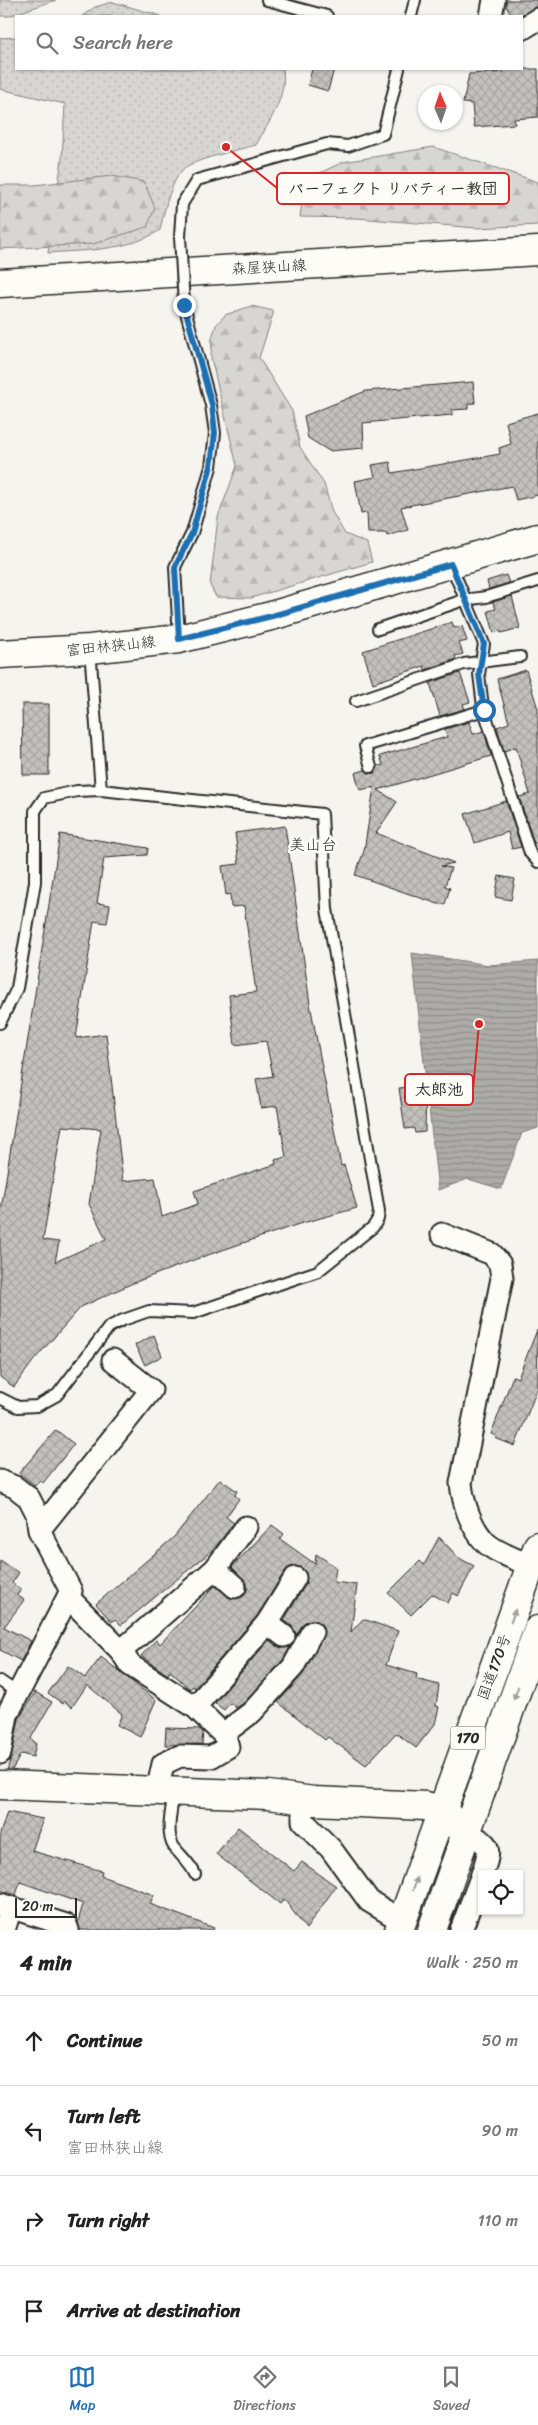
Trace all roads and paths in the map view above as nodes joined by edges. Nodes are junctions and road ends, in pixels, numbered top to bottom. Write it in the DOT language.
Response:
graph roads {
  1 [pos="267,0"];
  2 [pos="415,0"];
  3 [pos="494,0"];
  4 [pos="323,15"];
  5 [pos="411,15"];
  6 [pos="491,15"];
  7 [pos="538,20"];
  8 [pos="523,28"];
  9 [pos="398,70"];
  10 [pos="538,251"];
  11 [pos="0,283"];
  12 [pos="538,538"];
  13 [pos="451,564"];
  14 [pos="538,581"];
  15 [pos="464,600"];
  16 [pos="378,629"];
  17 [pos="179,639"];
  18 [pos="90,649"];
  19 [pos="0,654"];
  20 [pos="520,658"];
  21 [pos="480,663"];
  22 [pos="356,701"];
  23 [pos="484,710"];
  24 [pos="371,767"];
  25 [pos="101,790"];
  26 [pos="538,862"];
  27 [pos="0,1023"];
  28 [pos="442,1234"];
  29 [pos="113,1360"];
  30 [pos="0,1398"];
  31 [pos="0,1481"];
  32 [pos="246,1527"];
  33 [pos="40,1529"];
  34 [pos="534,1556"];
  35 [pos="215,1569"];
  36 [pos="295,1578"];
  37 [pos="235,1587"];
  38 [pos="68,1597"];
  39 [pos="267,1623"];
  40 [pos="538,1630"];
  41 [pos="312,1632"];
  42 [pos="284,1636"];
  43 [pos="121,1650"];
  44 [pos="0,1680"];
  45 [pos="18,1693"];
  46 [pos="195,1707"];
  47 [pos="223,1734"];
  48 [pos="0,1753"];
  49 [pos="0,1785"];
  50 [pos="166,1791"];
  51 [pos="303,1800"];
  52 [pos="442,1810"];
  53 [pos="465,1834"];
  54 [pos="483,1870"];
  55 [pos="195,1874"];
  56 [pos="478,1885"];
  57 [pos="6,1906"];
  58 [pos="400,1926"];
  59 [pos="4,1930"];
  60 [pos="68,1930"];
  61 [pos="432,1930"];
  62 [pos="461,1930"];
  1 -- 4 [label="lane"];
  2 -- 5 [label="lane"];
  3 -- 6 [label="street"];
  7 -- 8 [label="street"];
  9 -- 17 [label="lane, bridge"];
  10 -- 11 [label="main road, 森屋狭山線"];
  12 -- 13 [label="main road, 富田林狭山線"];
  13 -- 15 [label="lane"];
  13 -- 17 [label="main road, 富田林狭山線"];
  14 -- 15 [label="lane"];
  15 -- 16 [label="lane"];
  15 -- 21 [label="lane"];
  17 -- 18 [label="main road, 富田林狭山線"];
  18 -- 19 [label="main road, 富田林狭山線"];
  18 -- 25 [label="lane"];
  20 -- 21 [label="lane"];
  21 -- 22 [label="lane"];
  21 -- 23 [label="lane"];
  23 -- 24 [label="lane"];
  23 -- 26 [label="lane"];
  25 -- 27 [label="lane"];
  25 -- 30 [label="lane"];
  28 -- 34 [label="street"];
  29 -- 33 [label="street"];
  31 -- 33 [label="street"];
  32 -- 35 [label="street"];
  33 -- 38 [label="street"];
  52 -- 34 [label="main road, 国道170号 / 170, one-way"];
  35 -- 37 [label="street"];
  35 -- 43 [label="street"];
  36 -- 39 [label="street"];
  38 -- 43 [label="street"];
  38 -- 45 [label="street"];
  39 -- 42 [label="street"];
  39 -- 46 [label="street"];
  40 -- 53 [label="main road, 国道170号 / 170, one-way"];
  41 -- 47 [label="street"];
  43 -- 46 [label="street"];
  44 -- 45 [label="lane"];
  45 -- 48 [label="street"];
  46 -- 47 [label="street"];
  47 -- 50 [label="street"];
  49 -- 50 [label="main road"];
  50 -- 51 [label="main road"];
  50 -- 55 [label="lane"];
  51 -- 52 [label="main road"];
  51 -- 58 [label="street"];
  52 -- 53 [label="main road"];
  58 -- 52 [label="main road, 国道170号 / 170, one-way"];
  53 -- 54 [label="street"];
  53 -- 61 [label="main road, 国道170号 / 170"];
  56 -- 62 [label="street"];
  57 -- 59 [label="street"];
  57 -- 60 [label="street"];
}
